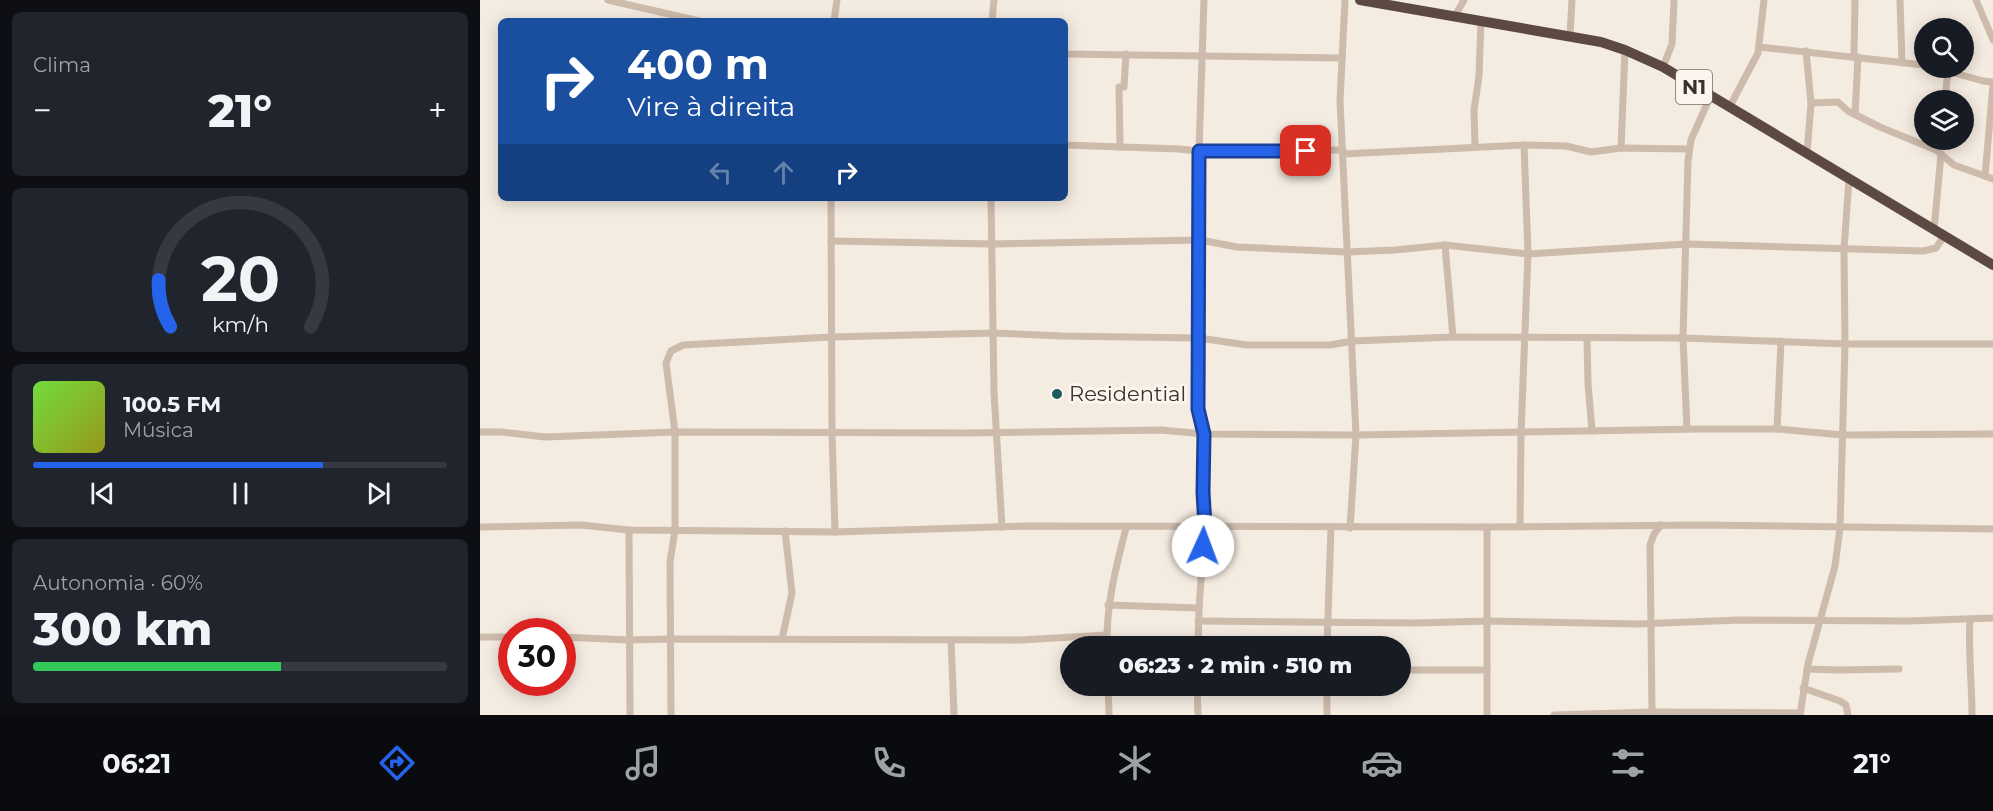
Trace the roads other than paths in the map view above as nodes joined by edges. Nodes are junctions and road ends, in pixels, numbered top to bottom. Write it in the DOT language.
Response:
graph roads {
  1 [pos="608,0"];
  2 [pos="837,0"];
  3 [pos="994,0"];
  4 [pos="1204,0"];
  5 [pos="1345,0"];
  6 [pos="1360,0"];
  7 [pos="1464,0"];
  8 [pos="1572,0"];
  9 [pos="1674,0"];
  10 [pos="1764,0"];
  11 [pos="1855,0"];
  12 [pos="1900,0"];
  13 [pos="1976,0"];
  14 [pos="1455,16"];
  15 [pos="686,18"];
  16 [pos="834,18"];
  17 [pos="992,18"];
  18 [pos="1481,20"];
  19 [pos="1570,36"];
  20 [pos="1993,40"];
  21 [pos="1759,46"];
  22 [pos="1625,50"];
  23 [pos="1806,51"];
  24 [pos="1068,54"];
  25 [pos="1126,54"];
  26 [pos="1203,55"];
  27 [pos="1856,57"];
  28 [pos="1342,58"];
  29 [pos="1902,63"];
  30 [pos="1914,64"];
  31 [pos="1663,68"];
  32 [pos="1973,78"];
  33 [pos="1993,83"];
  34 [pos="1710,97"];
  35 [pos="1811,104"];
  36 [pos="1729,108"];
  37 [pos="1855,114"];
  38 [pos="1068,145"];
  39 [pos="1524,145"];
  40 [pos="1474,146"];
  41 [pos="1120,147"];
  42 [pos="1621,148"];
  43 [pos="1688,149"];
  44 [pos="1199,151"];
  45 [pos="1343,152"];
  46 [pos="1938,152"];
  47 [pos="1807,154"];
  48 [pos="1985,176"];
  49 [pos="1849,179"];
  50 [pos="1993,179"];
  51 [pos="831,201"];
  52 [pos="991,201"];
  53 [pos="1934,230"];
  54 [pos="1944,236"];
  55 [pos="1200,240"];
  56 [pos="831,242"];
  57 [pos="992,244"];
  58 [pos="1686,244"];
  59 [pos="1445,245"];
  60 [pos="1844,249"];
  61 [pos="1346,252"];
  62 [pos="1528,254"];
  63 [pos="1993,265"];
  64 [pos="994,333"];
  65 [pos="831,337"];
  66 [pos="1453,337"];
  67 [pos="1199,338"];
  68 [pos="1587,338"];
  69 [pos="1683,338"];
  70 [pos="1526,339"];
  71 [pos="1352,341"];
  72 [pos="1781,341"];
  73 [pos="1845,344"];
  74 [pos="1993,344"];
  75 [pos="1687,429"];
  76 [pos="1777,429"];
  77 [pos="1592,431"];
  78 [pos="480,432"];
  79 [pos="675,432"];
  80 [pos="997,433"];
  81 [pos="1521,433"];
  82 [pos="832,434"];
  83 [pos="1204,434"];
  84 [pos="1993,434"];
  85 [pos="1356,435"];
  86 [pos="1842,435"];
  87 [pos="1661,525"];
  88 [pos="1002,526"];
  89 [pos="1205,526"];
  90 [pos="480,527"];
  91 [pos="1331,527"];
  92 [pos="1487,527"];
  93 [pos="1521,527"];
  94 [pos="1126,528"];
  95 [pos="1350,528"];
  96 [pos="1840,528"];
  97 [pos="629,530"];
  98 [pos="675,530"];
  99 [pos="1993,530"];
  100 [pos="789,531"];
  101 [pos="835,532"];
  102 [pos="1108,605"];
  103 [pos="1198,608"];
  104 [pos="1993,618"];
  105 [pos="1970,619"];
  106 [pos="1820,620"];
  107 [pos="1198,621"];
  108 [pos="1488,621"];
  109 [pos="1327,622"];
  110 [pos="1652,623"];
  111 [pos="1107,634"];
  112 [pos="1198,636"];
  113 [pos="1327,636"];
  114 [pos="498,637"];
  115 [pos="480,638"];
  116 [pos="576,638"];
  117 [pos="671,639"];
  118 [pos="782,639"];
  119 [pos="628,640"];
  120 [pos="951,640"];
  121 [pos="1807,669"];
  122 [pos="1899,669"];
  123 [pos="1411,670"];
  124 [pos="1487,670"];
  125 [pos="1803,688"];
  126 [pos="1108,696"];
  127 [pos="1197,696"];
  128 [pos="1327,696"];
  129 [pos="1652,712"];
  130 [pos="1799,714"];
  131 [pos="630,715"];
  132 [pos="671,715"];
  133 [pos="954,715"];
  134 [pos="1109,715"];
  135 [pos="1198,715"];
  136 [pos="1327,715"];
  137 [pos="1487,715"];
  138 [pos="1554,715"];
  139 [pos="1848,715"];
  140 [pos="1972,715"];
  1 -- 15 [label="street"];
  2 -- 16 [label="street"];
  3 -- 17 [label="street"];
  4 -- 26 [label="street"];
  5 -- 28 [label="street"];
  6 -- 14 [label="highway, N1"];
  7 -- 14 [label="street"];
  8 -- 19 [label="street"];
  9 -- 31 [label="street"];
  10 -- 21 [label="street"];
  11 -- 27 [label="street"];
  12 -- 29 [label="street"];
  13 -- 20 [label="street"];
  14 -- 18 [label="highway, N1"];
  18 -- 19 [label="highway, N1"];
  18 -- 40 [label="street"];
  19 -- 22 [label="highway, N1"];
  21 -- 23 [label="street"];
  21 -- 36 [label="street"];
  22 -- 31 [label="highway, N1"];
  22 -- 42 [label="street"];
  23 -- 27 [label="street"];
  23 -- 35 [label="street"];
  24 -- 25 [label="street"];
  25 -- 26 [label="street"];
  25 -- 41 [label="street"];
  26 -- 28 [label="street"];
  26 -- 44 [label="street"];
  27 -- 29 [label="street"];
  27 -- 37 [label="street"];
  28 -- 45 [label="street"];
  29 -- 30 [label="street"];
  31 -- 34 [label="highway, N1"];
  32 -- 33 [label="street"];
  33 -- 48 [label="street"];
  34 -- 36 [label="highway, N1"];
  34 -- 43 [label="street"];
  35 -- 37 [label="street"];
  35 -- 47 [label="street"];
  36 -- 47 [label="highway, N1"];
  37 -- 46 [label="street"];
  38 -- 41 [label="street"];
  39 -- 40 [label="street"];
  39 -- 42 [label="street"];
  39 -- 62 [label="street"];
  40 -- 45 [label="street"];
  41 -- 44 [label="street"];
  42 -- 43 [label="street"];
  43 -- 58 [label="street"];
  44 -- 45 [label="street"];
  44 -- 55 [label="street"];
  45 -- 61 [label="street"];
  46 -- 48 [label="street"];
  46 -- 53 [label="street"];
  47 -- 49 [label="highway, N1"];
  48 -- 50 [label="street"];
  49 -- 53 [label="highway, N1"];
  49 -- 60 [label="street"];
  51 -- 56 [label="street"];
  52 -- 57 [label="street"];
  53 -- 54 [label="highway, N1"];
  54 -- 60 [label="street"];
  54 -- 63 [label="highway, N1"];
  55 -- 57 [label="street"];
  55 -- 61 [label="street"];
  55 -- 67 [label="street"];
  56 -- 57 [label="street"];
  56 -- 65 [label="street"];
  57 -- 64 [label="street"];
  58 -- 60 [label="street"];
  58 -- 62 [label="street"];
  58 -- 69 [label="street"];
  59 -- 61 [label="street"];
  59 -- 62 [label="street"];
  59 -- 66 [label="street"];
  60 -- 73 [label="street"];
  61 -- 71 [label="street"];
  62 -- 70 [label="street"];
  64 -- 65 [label="street"];
  64 -- 67 [label="street"];
  64 -- 80 [label="street"];
  65 -- 79 [label="street"];
  65 -- 82 [label="street"];
  66 -- 70 [label="street"];
  66 -- 71 [label="street"];
  67 -- 71 [label="street"];
  67 -- 83 [label="street"];
  68 -- 69 [label="street"];
  68 -- 70 [label="street"];
  68 -- 77 [label="street"];
  69 -- 72 [label="street"];
  69 -- 75 [label="street"];
  70 -- 81 [label="street"];
  71 -- 85 [label="street"];
  72 -- 73 [label="street"];
  72 -- 76 [label="street"];
  73 -- 74 [label="street"];
  73 -- 86 [label="street"];
  75 -- 76 [label="street"];
  75 -- 77 [label="street"];
  76 -- 86 [label="street"];
  77 -- 81 [label="street"];
  78 -- 79 [label="street"];
  79 -- 82 [label="street"];
  79 -- 98 [label="street"];
  80 -- 82 [label="street"];
  80 -- 83 [label="street"];
  80 -- 88 [label="street"];
  81 -- 85 [label="street"];
  81 -- 93 [label="street"];
  82 -- 101 [label="street"];
  83 -- 85 [label="street"];
  83 -- 89 [label="street"];
  84 -- 86 [label="street"];
  85 -- 95 [label="street"];
  86 -- 96 [label="street"];
  87 -- 93 [label="street"];
  87 -- 96 [label="street"];
  87 -- 110 [label="street"];
  88 -- 94 [label="street"];
  88 -- 101 [label="street"];
  89 -- 91 [label="street"];
  89 -- 94 [label="street"];
  89 -- 103 [label="street"];
  90 -- 97 [label="street"];
  91 -- 95 [label="street"];
  91 -- 109 [label="street"];
  92 -- 93 [label="street"];
  92 -- 95 [label="street"];
  92 -- 108 [label="street"];
  94 -- 102 [label="street"];
  96 -- 99 [label="street"];
  96 -- 106 [label="street"];
  97 -- 98 [label="street"];
  97 -- 119 [label="street"];
  98 -- 100 [label="street"];
  98 -- 117 [label="street"];
  100 -- 101 [label="street"];
  100 -- 118 [label="street"];
  102 -- 103 [label="street"];
  102 -- 111 [label="street"];
  103 -- 107 [label="street"];
  104 -- 105 [label="street"];
  105 -- 106 [label="street"];
  105 -- 140 [label="street"];
  106 -- 110 [label="street"];
  106 -- 121 [label="street"];
  107 -- 109 [label="street"];
  107 -- 112 [label="street"];
  108 -- 109 [label="street"];
  108 -- 110 [label="street"];
  108 -- 124 [label="street"];
  109 -- 113 [label="street"];
  110 -- 129 [label="street"];
  111 -- 120 [label="street"];
  114 -- 115 [label="street"];
  116 -- 119 [label="street"];
  117 -- 118 [label="street"];
  117 -- 119 [label="street"];
  117 -- 132 [label="street"];
  118 -- 120 [label="street"];
  119 -- 131 [label="street"];
  120 -- 133 [label="street"];
  121 -- 122 [label="street"];
  121 -- 125 [label="street"];
  123 -- 124 [label="street"];
  124 -- 137 [label="street"];
  125 -- 130 [label="street"];
  125 -- 139 [label="street"];
  126 -- 134 [label="street"];
  127 -- 135 [label="street"];
  128 -- 136 [label="street"];
  129 -- 130 [label="street"];
  129 -- 138 [label="street"];
}
